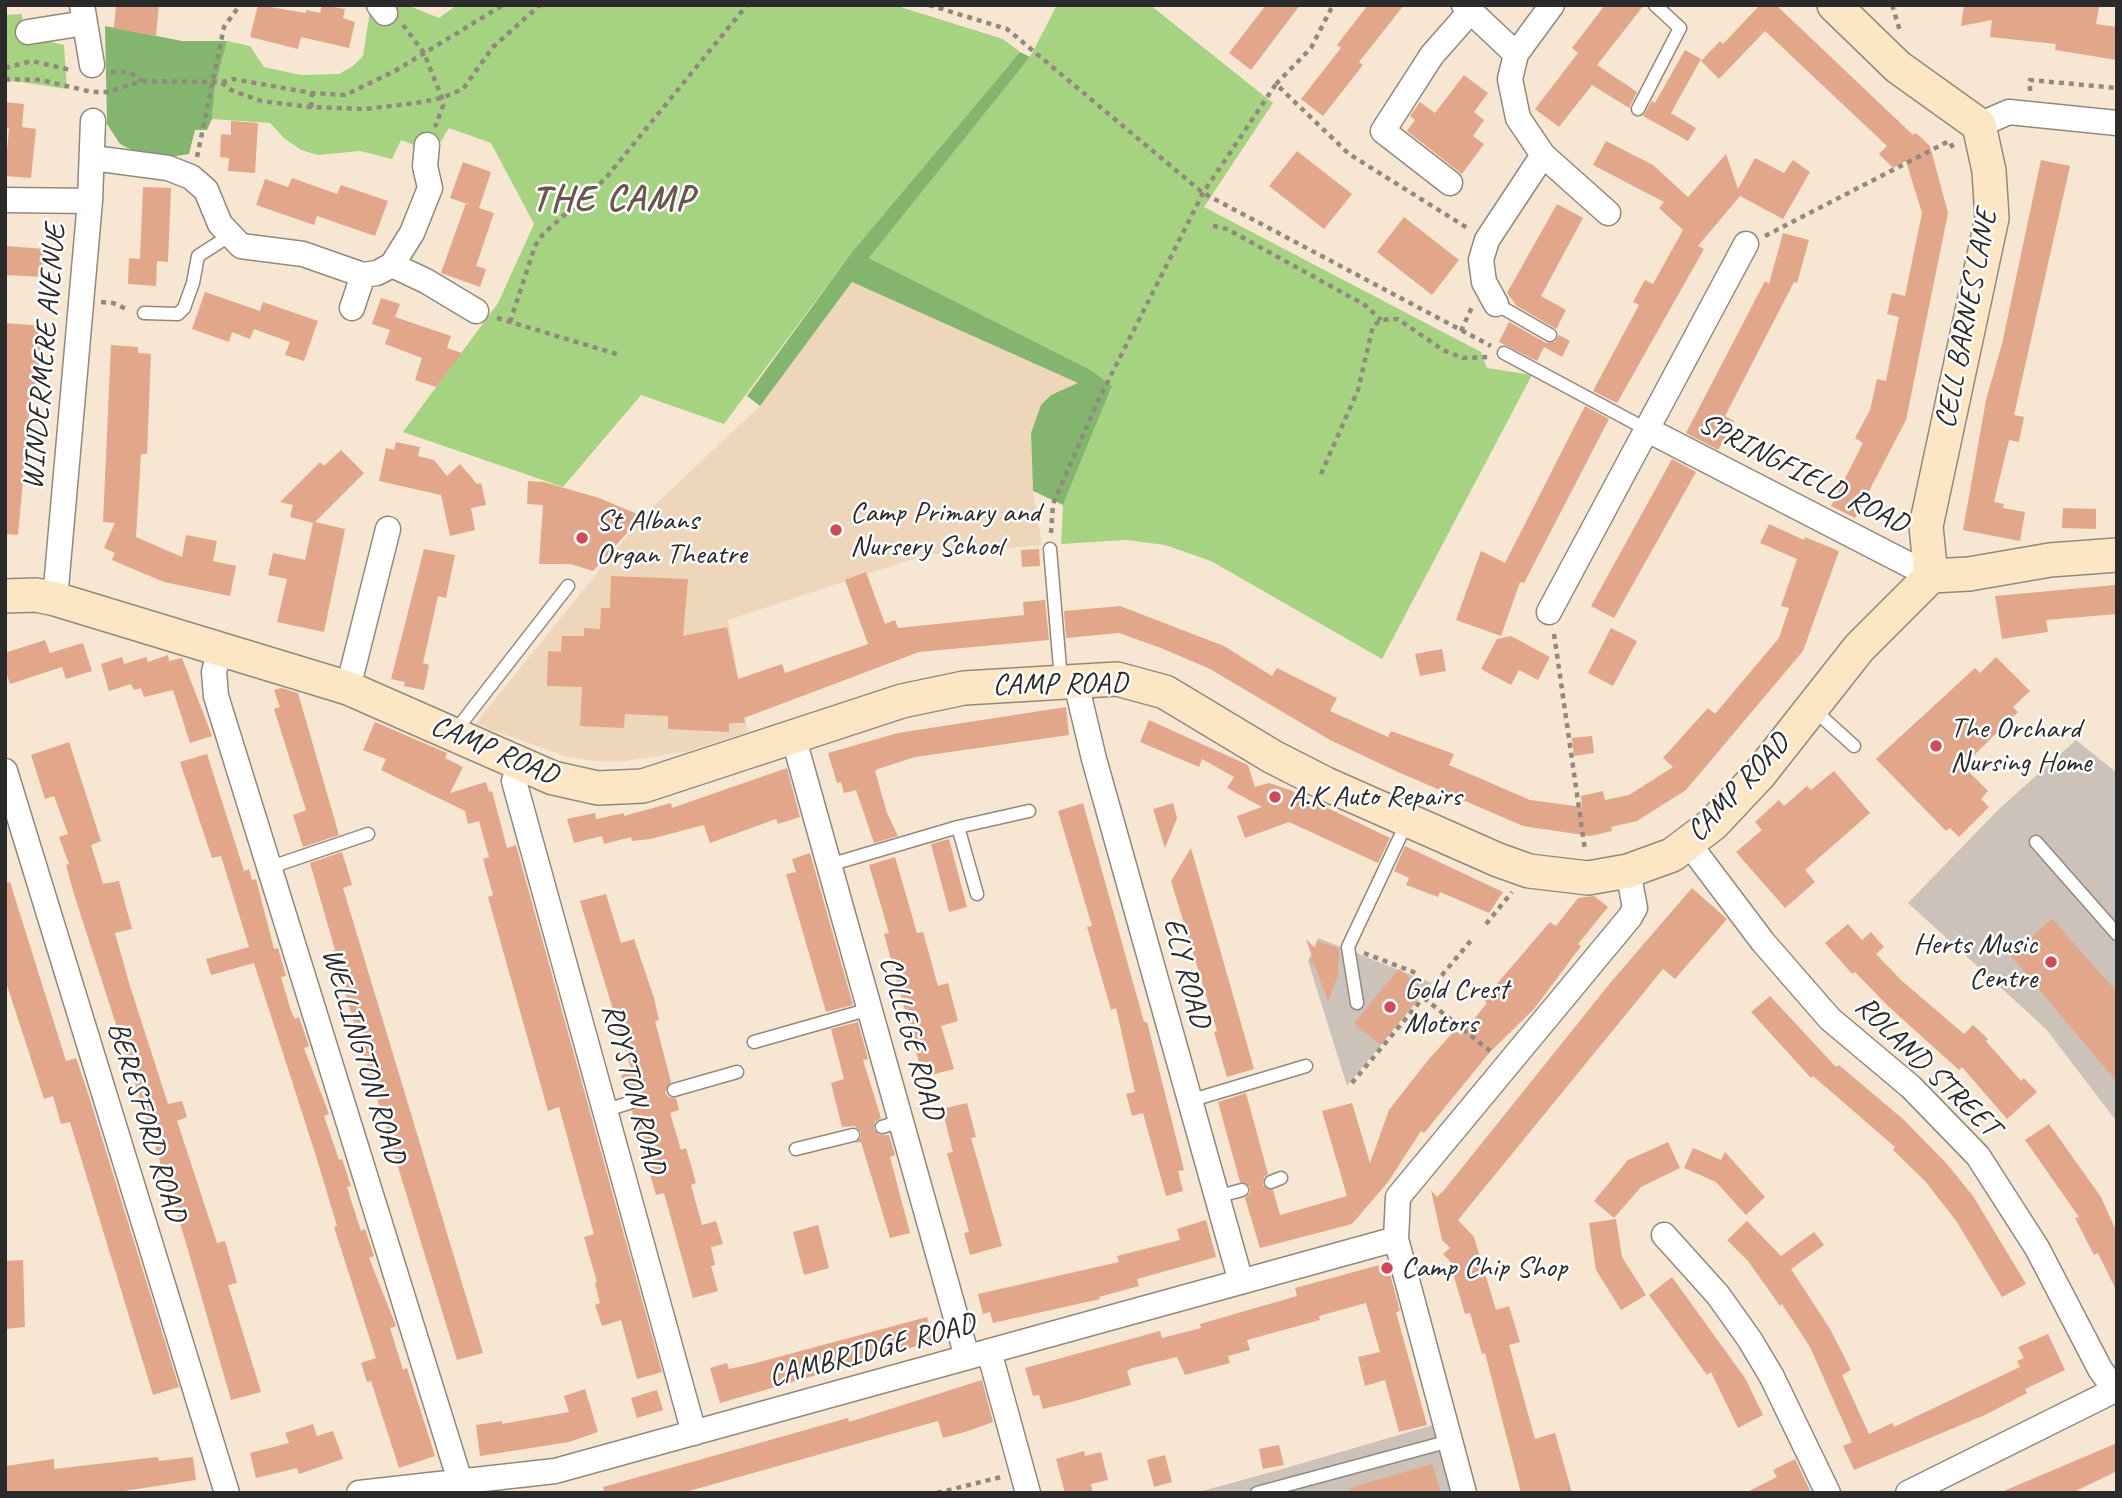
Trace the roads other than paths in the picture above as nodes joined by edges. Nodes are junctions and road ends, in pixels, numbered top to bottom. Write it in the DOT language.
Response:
graph roads {
  1 [pos="1552,5"];
  2 [pos="1655,5"];
  3 [pos="1834,5"];
  4 [pos="1467,9"];
  5 [pos="83,14"];
  6 [pos="29,32"];
  7 [pos="1516,54"];
  8 [pos="92,65"];
  9 [pos="1638,109"];
  10 [pos="93,121"];
  11 [pos="2117,123"];
  12 [pos="1979,125"];
  13 [pos="427,145"];
  14 [pos="1542,155"];
  15 [pos="93,158"];
  16 [pos="1450,183"];
  17 [pos="5,200"];
  18 [pos="90,201"];
  19 [pos="1608,214"];
  20 [pos="229,236"];
  21 [pos="1746,244"];
  22 [pos="391,265"];
  23 [pos="363,275"];
  24 [pos="1496,304"];
  25 [pos="352,308"];
  26 [pos="476,311"];
  27 [pos="144,313"];
  28 [pos="1550,335"];
  29 [pos="1504,353"];
  30 [pos="1646,429"];
  31 [pos="387,529"];
  32 [pos="1051,549"];
  33 [pos="2117,555"];
  34 [pos="1931,576"];
  35 [pos="568,586"];
  36 [pos="5,596"];
  37 [pos="55,599"];
  38 [pos="1549,612"];
  39 [pos="220,649"];
  40 [pos="1068,680"];
  41 [pos="348,688"];
  42 [pos="1811,707"];
  43 [pos="452,734"];
  44 [pos="793,736"];
  45 [pos="1854,746"];
  46 [pos="520,764"];
  47 [pos="5,771"];
  48 [pos="1029,811"];
  49 [pos="1408,820"];
  50 [pos="958,827"];
  51 [pos="368,834"];
  52 [pos="2036,842"];
  53 [pos="1689,844"];
  54 [pos="829,865"];
  55 [pos="271,867"];
  56 [pos="1628,871"];
  57 [pos="977,894"];
  58 [pos="2117,934"];
  59 [pos="1357,1003"];
  60 [pos="870,1009"];
  61 [pos="754,1042"];
  62 [pos="1306,1066"];
  63 [pos="737,1072"];
  64 [pos="674,1090"];
  65 [pos="1189,1101"];
  66 [pos="853,1135"];
  67 [pos="796,1149"];
  68 [pos="1242,1189"];
  69 [pos="1216,1197"];
  70 [pos="1664,1236"];
  71 [pos="1396,1239"];
  72 [pos="1241,1282"];
  73 [pos="978,1354"];
  74 [pos="2116,1390"];
  75 [pos="694,1433"];
  76 [pos="1450,1441"];
  77 [pos="460,1481"];
  78 [pos="1025,1482"];
  79 [pos="227,1493"];
  80 [pos="359,1493"];
  81 [pos="1257,1493"];
  82 [pos="1464,1493"];
  83 [pos="1828,1493"];
  84 [pos="1908,1493"];
  1 -- 7 [label="street"];
  2 -- 9 [label="lane"];
  3 -- 12 [label="street"];
  4 -- 7 [label="street"];
  4 -- 16 [label="street"];
  5 -- 6 [label="street"];
  5 -- 8 [label="street"];
  7 -- 14 [label="street"];
  10 -- 15 [label="street, WINDERMERE AVENUE"];
  11 -- 12 [label="street"];
  12 -- 34 [label="street, CELL BARNES LANE"];
  13 -- 22 [label="street"];
  14 -- 19 [label="street"];
  14 -- 24 [label="street"];
  15 -- 18 [label="street, WINDERMERE AVENUE"];
  15 -- 20 [label="street"];
  17 -- 18 [label="street"];
  18 -- 37 [label="street, WINDERMERE AVENUE"];
  20 -- 23 [label="street"];
  20 -- 27 [label="lane"];
  21 -- 30 [label="street, SPRINGFIELD ROAD"];
  22 -- 23 [label="street"];
  22 -- 26 [label="street"];
  23 -- 25 [label="street"];
  24 -- 28 [label="lane"];
  29 -- 30 [label="lane"];
  30 -- 34 [label="street, SPRINGFIELD ROAD"];
  30 -- 38 [label="street, SPRINGFIELD ROAD"];
  31 -- 41 [label="street"];
  32 -- 40 [label="lane"];
  33 -- 34 [label="street"];
  34 -- 42 [label="street, CAMP ROAD"];
  35 -- 43 [label="lane"];
  36 -- 37 [label="street, CAMP ROAD"];
  37 -- 39 [label="street, CAMP ROAD"];
  39 -- 41 [label="street, CAMP ROAD"];
  39 -- 55 [label="street, WELLINGTON ROAD"];
  40 -- 44 [label="street, CAMP ROAD"];
  40 -- 49 [label="street, CAMP ROAD"];
  40 -- 65 [label="street, ELY ROAD"];
  41 -- 43 [label="street, CAMP ROAD"];
  42 -- 45 [label="lane"];
  42 -- 53 [label="street, CAMP ROAD"];
  43 -- 46 [label="street, CAMP ROAD"];
  44 -- 46 [label="street, CAMP ROAD"];
  44 -- 54 [label="street, COLLEGE ROAD"];
  46 -- 75 [label="street, ROYSTON ROAD"];
  47 -- 79 [label="street, BERESFORD ROAD"];
  48 -- 50 [label="lane"];
  49 -- 56 [label="street, CAMP ROAD"];
  49 -- 59 [label="lane"];
  50 -- 54 [label="lane"];
  50 -- 57 [label="lane"];
  51 -- 55 [label="lane"];
  52 -- 58 [label="lane"];
  53 -- 56 [label="street, CAMP ROAD"];
  53 -- 74 [label="street, ROLAND STREET"];
  54 -- 60 [label="street, COLLEGE ROAD"];
  55 -- 77 [label="street, WELLINGTON ROAD"];
  56 -- 71 [label="street"];
  60 -- 61 [label="lane"];
  60 -- 73 [label="street, COLLEGE ROAD"];
  62 -- 65 [label="lane"];
  63 -- 64 [label="lane"];
  65 -- 69 [label="street, ELY ROAD"];
  66 -- 67 [label="lane"];
  68 -- 69 [label="lane"];
  69 -- 72 [label="street, ELY ROAD"];
  70 -- 83 [label="street"];
  71 -- 72 [label="street, CAMBRIDGE ROAD"];
  71 -- 76 [label="street"];
  72 -- 73 [label="street, CAMBRIDGE ROAD"];
  73 -- 75 [label="street, CAMBRIDGE ROAD"];
  73 -- 78 [label="street, COLLEGE ROAD"];
  74 -- 84 [label="street"];
  75 -- 77 [label="street, CAMBRIDGE ROAD"];
  76 -- 81 [label="lane"];
  76 -- 82 [label="street"];
  77 -- 80 [label="street, CAMBRIDGE ROAD"];
}
